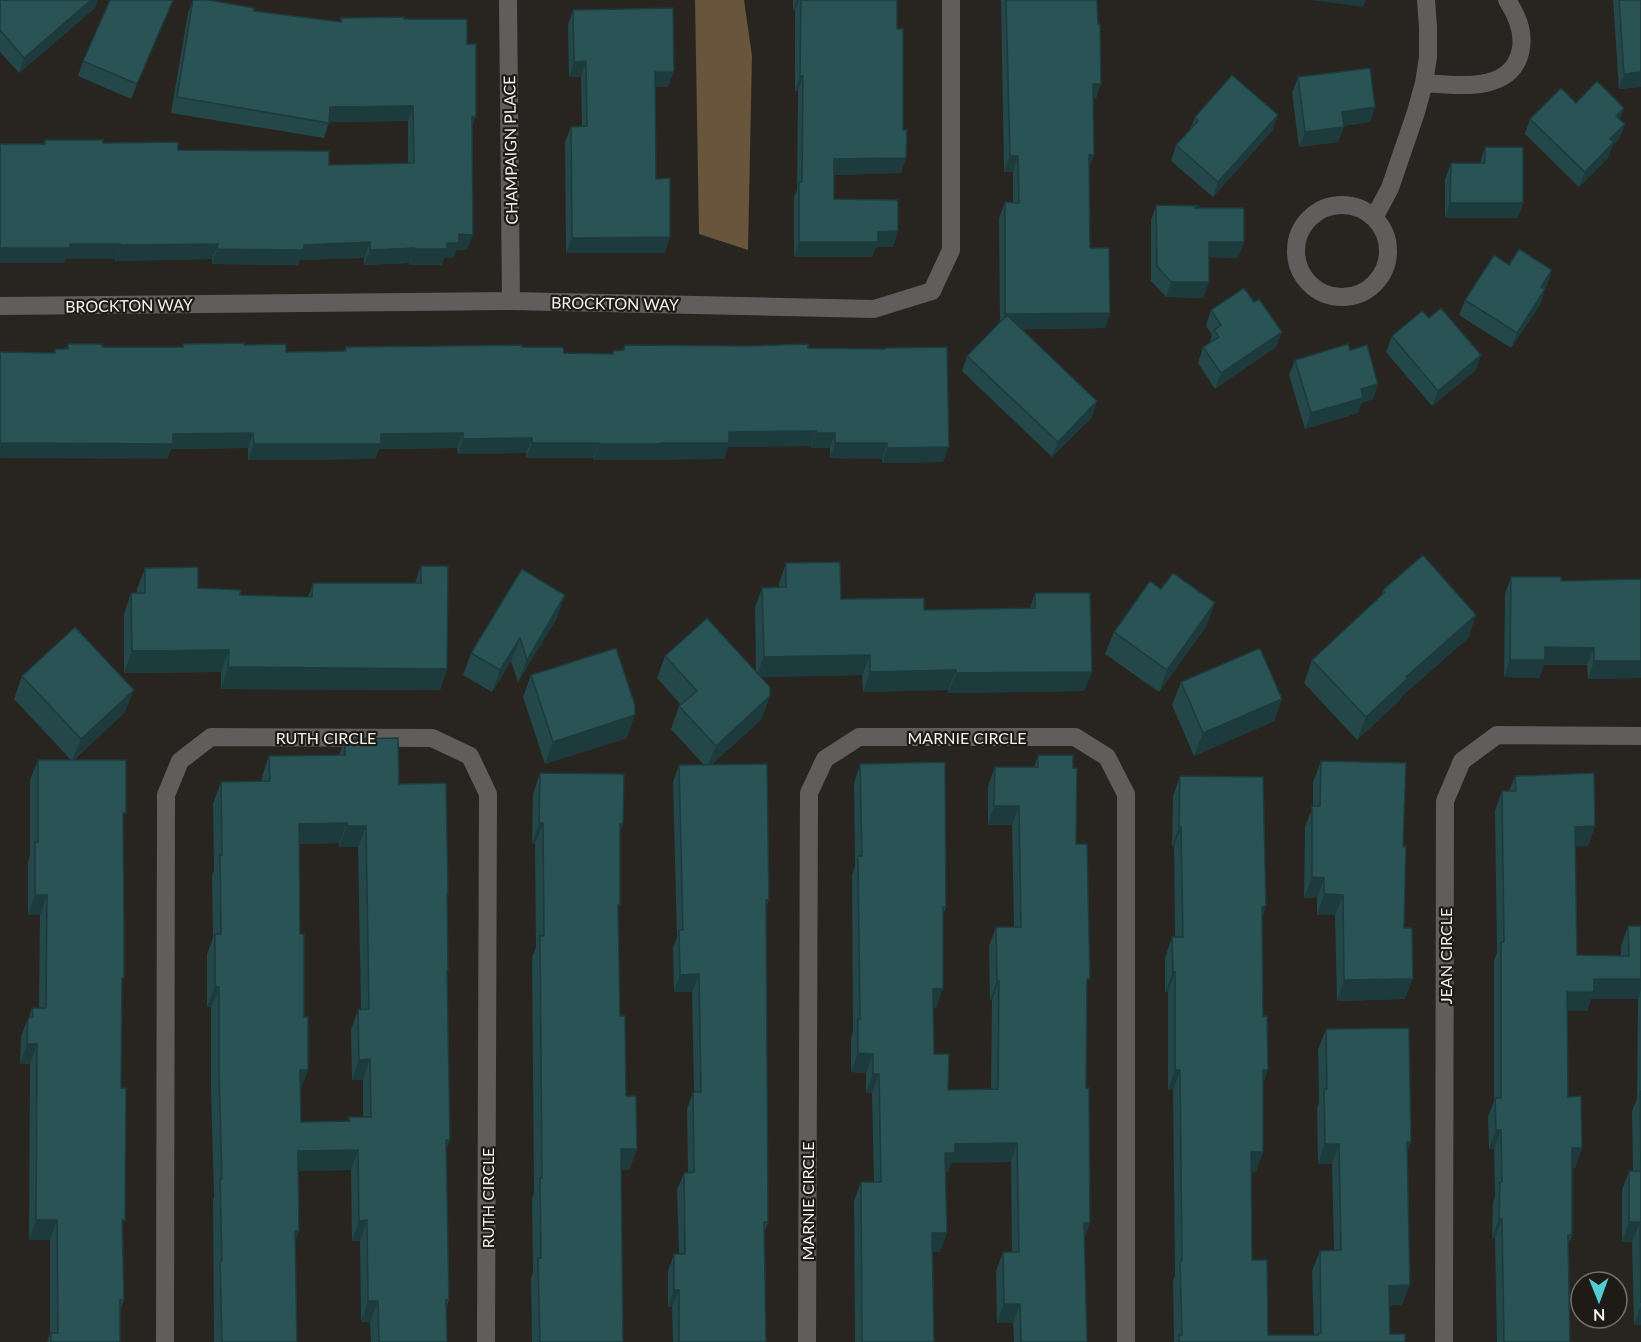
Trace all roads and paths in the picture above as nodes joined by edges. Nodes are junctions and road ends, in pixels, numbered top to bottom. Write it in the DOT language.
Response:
graph roads {
  1 [pos="508,0"];
  2 [pos="951,0"];
  3 [pos="1426,0"];
  4 [pos="1507,0"];
  5 [pos="1424,83"];
  6 [pos="1374,218"];
  7 [pos="511,301"];
  8 [pos="0,306"];
  9 [pos="1641,736"];
  10 [pos="165,1342"];
  11 [pos="486,1342"];
  12 [pos="807,1342"];
  13 [pos="1126,1342"];
  14 [pos="1444,1342"];
  1 -- 7 [label="street, CHAMPAIGN PLACE"];
  2 -- 7 [label="street, BROCKTON WAY"];
  3 -- 5 [label="street"];
  4 -- 5 [label="street"];
  5 -- 6 [label="street"];
  6 -- 6 [label="street"];
  7 -- 8 [label="street, BROCKTON WAY"];
  9 -- 14 [label="street, JEAN CIRCLE"];
  10 -- 11 [label="street, RUTH CIRCLE"];
  12 -- 13 [label="street, MARNIE CIRCLE"];
}
